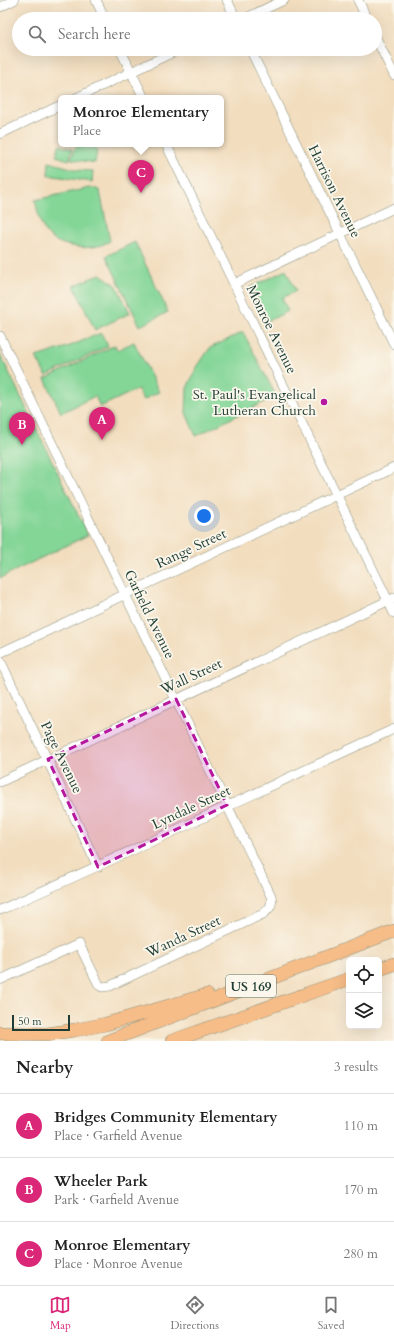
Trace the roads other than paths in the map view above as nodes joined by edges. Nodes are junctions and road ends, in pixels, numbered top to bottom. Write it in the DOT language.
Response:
graph roads {
  1 [pos="14,0"];
  2 [pos="96,0"];
  3 [pos="227,0"];
  4 [pos="284,0"];
  5 [pos="358,0"];
  6 [pos="0,7"];
  7 [pos="102,12"];
  8 [pos="233,12"];
  9 [pos="259,12"];
  10 [pos="364,12"];
  11 [pos="382,50"];
  12 [pos="124,56"];
  13 [pos="165,56"];
  14 [pos="253,56"];
  15 [pos="132,72"];
  16 [pos="394,75"];
  17 [pos="82,95"];
  18 [pos="143,95"];
  19 [pos="58,106"];
  20 [pos="0,134"];
  21 [pos="167,147"];
  22 [pos="394,208"];
  23 [pos="340,234"];
  24 [pos="234,284"];
  25 [pos="0,336"];
  26 [pos="394,344"];
  27 [pos="394,468"];
  28 [pos="337,495"];
  29 [pos="125,595"];
  30 [pos="391,599"];
  31 [pos="394,613"];
  32 [pos="0,653"];
  33 [pos="0,660"];
  34 [pos="176,699"];
  35 [pos="394,729"];
  36 [pos="48,759"];
  37 [pos="0,782"];
  38 [pos="227,805"];
  39 [pos="98,867"];
  40 [pos="272,905"];
  41 [pos="0,910"];
  42 [pos="394,931"];
  43 [pos="394,964"];
  44 [pos="382,968"];
  45 [pos="280,974"];
  46 [pos="0,980"];
  47 [pos="346,980"];
  48 [pos="244,1016"];
  49 [pos="0,1034"];
  50 [pos="108,1041"];
  51 [pos="172,1041"];
  52 [pos="189,1041"];
  1 -- 6 [label="street"];
  2 -- 7 [label="street"];
  3 -- 8 [label="street"];
  4 -- 9 [label="street"];
  5 -- 10 [label="street"];
  11 -- 16 [label="street"];
  12 -- 15 [label="street"];
  13 -- 15 [label="street"];
  14 -- 23 [label="street, Harrison Avenue"];
  15 -- 17 [label="street"];
  15 -- 18 [label="street"];
  19 -- 20 [label="street"];
  21 -- 24 [label="street, Monroe Avenue"];
  22 -- 23 [label="street"];
  23 -- 24 [label="street"];
  23 -- 26 [label="street, Harrison Avenue"];
  24 -- 28 [label="street, Monroe Avenue"];
  25 -- 29 [label="street, Garfield Avenue"];
  27 -- 28 [label="street, Range Street"];
  28 -- 29 [label="street, Range Street"];
  28 -- 30 [label="street, Monroe Avenue"];
  29 -- 32 [label="street, Range Street"];
  29 -- 34 [label="street, Garfield Avenue"];
  30 -- 31 [label="street, Monroe Avenue"];
  30 -- 34 [label="street, Wall Street"];
  33 -- 36 [label="street, Page Avenue"];
  34 -- 36 [label="street, Wall Street"];
  34 -- 38 [label="street, Garfield Avenue"];
  35 -- 38 [label="street, Lyndale Street"];
  36 -- 37 [label="street, Wall Street"];
  36 -- 39 [label="street, Page Avenue"];
  38 -- 39 [label="street, Lyndale Street"];
  38 -- 40 [label="street, Garfield Avenue"];
  39 -- 41 [label="street, Lyndale Street"];
  40 -- 46 [label="street, Wanda Street"];
  42 -- 45 [label="highway, US 169"];
  43 -- 44 [label="highway"];
  45 -- 49 [label="highway"];
  45 -- 50 [label="highway, US 169"];
  47 -- 48 [label="highway, US 169"];
  48 -- 51 [label="highway, US 169"];
  48 -- 52 [label="highway"];
}
